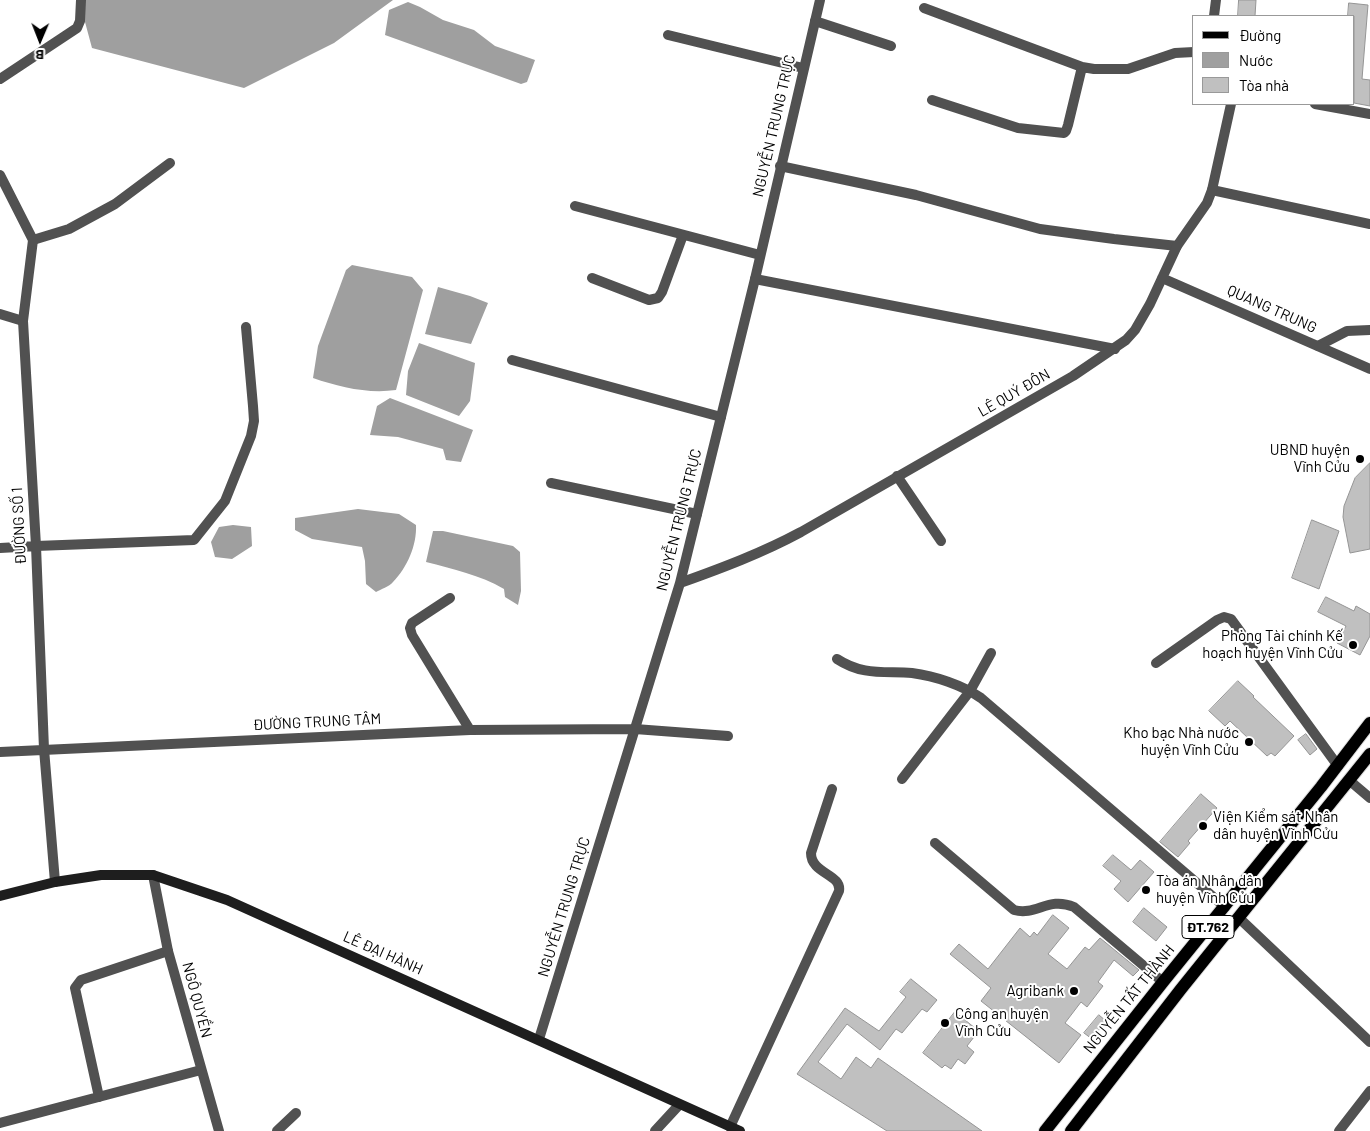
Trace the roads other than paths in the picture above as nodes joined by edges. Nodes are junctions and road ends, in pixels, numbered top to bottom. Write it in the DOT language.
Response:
graph roads {
  1 [pos="81,0"];
  2 [pos="820,0"];
  3 [pos="1216,0"];
  4 [pos="924,8"];
  5 [pos="1214,15"];
  6 [pos="815,21"];
  7 [pos="668,35"];
  8 [pos="891,46"];
  9 [pos="1192,52"];
  10 [pos="1082,67"];
  11 [pos="803,68"];
  12 [pos="0,80"];
  13 [pos="932,100"];
  14 [pos="1231,105"];
  15 [pos="1320,105"];
  16 [pos="1370,114"];
  17 [pos="170,163"];
  18 [pos="780,166"];
  19 [pos="0,175"];
  20 [pos="1212,190"];
  21 [pos="575,206"];
  22 [pos="1370,224"];
  23 [pos="683,234"];
  24 [pos="33,240"];
  25 [pos="1177,246"];
  26 [pos="760,256"];
  27 [pos="592,278"];
  28 [pos="1162,278"];
  29 [pos="755,279"];
  30 [pos="0,314"];
  31 [pos="23,320"];
  32 [pos="246,327"];
  33 [pos="1370,330"];
  34 [pos="1318,346"];
  35 [pos="1115,348"];
  36 [pos="512,360"];
  37 [pos="1370,369"];
  38 [pos="721,417"];
  39 [pos="897,476"];
  40 [pos="551,483"];
  41 [pos="697,514"];
  42 [pos="941,541"];
  43 [pos="36,546"];
  44 [pos="0,548"];
  45 [pos="680,583"];
  46 [pos="450,598"];
  47 [pos="991,653"];
  48 [pos="837,659"];
  49 [pos="1156,663"];
  50 [pos="970,691"];
  51 [pos="1370,723"];
  52 [pos="635,729"];
  53 [pos="470,730"];
  54 [pos="728,736"];
  55 [pos="44,750"];
  56 [pos="0,752"];
  57 [pos="1370,754"];
  58 [pos="1338,766"];
  59 [pos="902,778"];
  60 [pos="1350,781"];
  61 [pos="832,789"];
  62 [pos="1370,798"];
  63 [pos="935,843"];
  64 [pos="153,875"];
  65 [pos="55,882"];
  66 [pos="0,896"];
  67 [pos="1225,907"];
  68 [pos="1239,918"];
  69 [pos="168,951"];
  70 [pos="1163,982"];
  71 [pos="540,1039"];
  72 [pos="1370,1042"];
  73 [pos="201,1070"];
  74 [pos="1079,1088"];
  75 [pos="1370,1092"];
  76 [pos="99,1097"];
  77 [pos="1095,1101"];
  78 [pos="680,1105"];
  79 [pos="296,1113"];
  80 [pos="0,1123"];
  81 [pos="735,1129"];
  82 [pos="219,1131"];
  83 [pos="277,1131"];
  84 [pos="655,1131"];
  85 [pos="1045,1131"];
  86 [pos="1071,1131"];
  87 [pos="1339,1131"];
  1 -- 12 [label="street"];
  2 -- 6 [label="street, NGUYỄN TRUNG TRỰC"];
  3 -- 5 [label="street"];
  4 -- 10 [label="street"];
  6 -- 8 [label="street"];
  6 -- 11 [label="street, NGUYỄN TRUNG TRỰC"];
  7 -- 11 [label="street"];
  9 -- 10 [label="street"];
  10 -- 13 [label="street"];
  11 -- 18 [label="street, NGUYỄN TRUNG TRỰC"];
  14 -- 20 [label="street, LÊ QUÝ ĐÔN"];
  15 -- 16 [label="street"];
  17 -- 24 [label="street"];
  18 -- 25 [label="street"];
  18 -- 26 [label="street, NGUYỄN TRUNG TRỰC"];
  19 -- 24 [label="street"];
  20 -- 22 [label="street"];
  20 -- 25 [label="street, LÊ QUÝ ĐÔN"];
  21 -- 23 [label="street"];
  23 -- 26 [label="street"];
  23 -- 27 [label="street"];
  24 -- 31 [label="street, ĐƯỜNG SỐ 1"];
  25 -- 28 [label="street, LÊ QUÝ ĐÔN"];
  26 -- 29 [label="street, NGUYỄN TRUNG TRỰC"];
  28 -- 34 [label="street, QUANG TRUNG"];
  28 -- 35 [label="street, LÊ QUÝ ĐÔN"];
  29 -- 35 [label="street"];
  29 -- 38 [label="street, NGUYỄN TRUNG TRỰC"];
  30 -- 31 [label="street"];
  31 -- 43 [label="street, ĐƯỜNG SỐ 1"];
  32 -- 43 [label="street"];
  33 -- 34 [label="street"];
  34 -- 37 [label="street, QUANG TRUNG"];
  35 -- 39 [label="street, LÊ QUÝ ĐÔN"];
  36 -- 38 [label="street"];
  38 -- 41 [label="street, NGUYỄN TRUNG TRỰC"];
  39 -- 42 [label="street"];
  39 -- 45 [label="street, LÊ QUÝ ĐÔN"];
  40 -- 41 [label="street"];
  41 -- 45 [label="street, NGUYỄN TRUNG TRỰC"];
  43 -- 44 [label="street"];
  43 -- 55 [label="street, ĐƯỜNG SỐ 1"];
  45 -- 52 [label="street, NGUYỄN TRUNG TRỰC"];
  46 -- 53 [label="street"];
  47 -- 50 [label="street"];
  48 -- 50 [label="street"];
  49 -- 58 [label="street"];
  50 -- 59 [label="street"];
  50 -- 67 [label="street"];
  51 -- 58 [label="main road, NGUYỄN TẤT THÀNH / ĐT.762"];
  52 -- 53 [label="street, ĐƯỜNG TRUNG TÂM"];
  52 -- 54 [label="street, ĐƯỜNG TRUNG TÂM"];
  52 -- 71 [label="street, NGUYỄN TRUNG TRỰC"];
  53 -- 55 [label="street, ĐƯỜNG TRUNG TÂM"];
  55 -- 56 [label="street, ĐƯỜNG TRUNG TÂM"];
  55 -- 65 [label="street, ĐƯỜNG SỐ 1"];
  57 -- 60 [label="main road, ĐT.762"];
  58 -- 67 [label="main road, NGUYỄN TẤT THÀNH / ĐT.762"];
  60 -- 62 [label="street"];
  60 -- 68 [label="main road, ĐT.762"];
  61 -- 81 [label="street"];
  63 -- 70 [label="street"];
  64 -- 65 [label="main road, LÊ ĐẠI HÀNH"];
  64 -- 69 [label="street, NGÔ QUYỀN"];
  64 -- 71 [label="main road, LÊ ĐẠI HÀNH"];
  65 -- 66 [label="main road, LÊ ĐẠI HÀNH"];
  67 -- 68 [label="main road"];
  67 -- 70 [label="main road, NGUYỄN TẤT THÀNH / ĐT.762"];
  68 -- 72 [label="street"];
  68 -- 77 [label="main road, ĐT.762"];
  69 -- 73 [label="street, NGÔ QUYỀN"];
  69 -- 76 [label="street"];
  70 -- 74 [label="main road, NGUYỄN TẤT THÀNH / ĐT.762"];
  71 -- 78 [label="main road, LÊ ĐẠI HÀNH"];
  73 -- 76 [label="street"];
  73 -- 82 [label="street, NGÔ QUYỀN"];
  74 -- 77 [label="main road"];
  74 -- 85 [label="main road, NGUYỄN TẤT THÀNH / ĐT.762"];
  75 -- 87 [label="street"];
  76 -- 80 [label="street"];
  77 -- 86 [label="main road, ĐT.762"];
  78 -- 81 [label="main road, LÊ ĐẠI HÀNH"];
  78 -- 84 [label="street"];
  79 -- 83 [label="street"];
}
